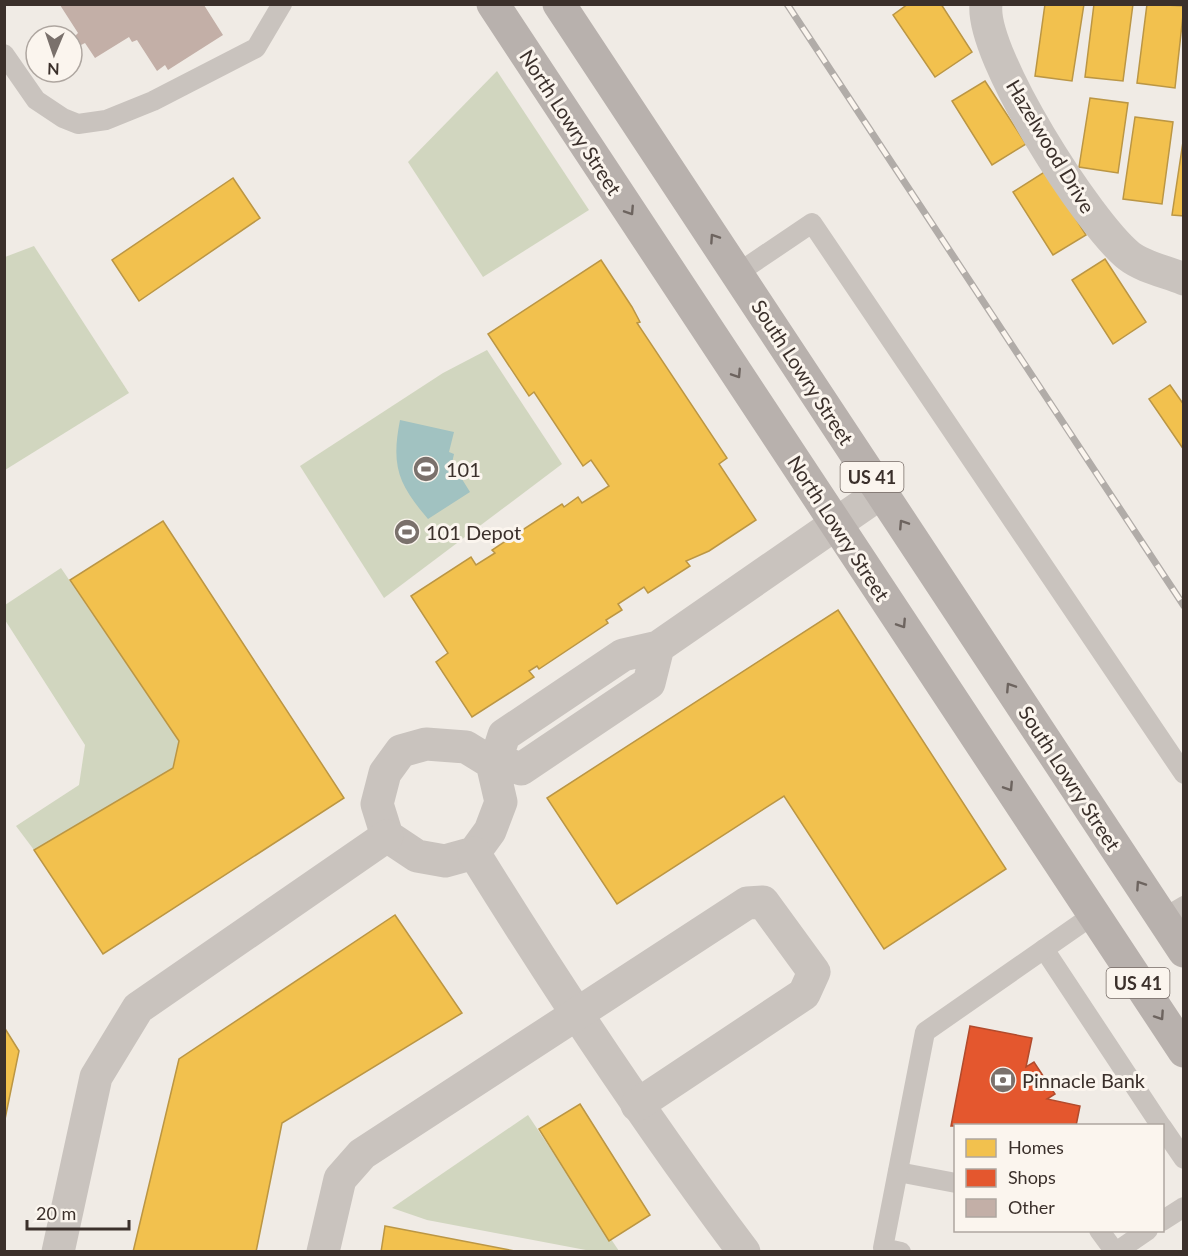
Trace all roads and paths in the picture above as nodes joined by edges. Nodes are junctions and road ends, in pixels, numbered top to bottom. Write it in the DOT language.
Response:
graph roads {
  1 [pos="282,4"];
  2 [pos="493,4"];
  3 [pos="559,4"];
  4 [pos="986,4"];
  5 [pos="4,54"];
  6 [pos="738,273"];
  7 [pos="1184,279"];
  8 [pos="882,492"];
  9 [pos="836,523"];
  10 [pos="494,762"];
  11 [pos="1184,774"];
  12 [pos="387,836"];
  13 [pos="474,853"];
  14 [pos="1173,912"];
  15 [pos="1093,915"];
  16 [pos="1044,949"];
  17 [pos="1184,951"];
  18 [pos="577,1016"];
  19 [pos="1184,1051"];
  20 [pos="638,1105"];
  21 [pos="1161,1124"];
  22 [pos="1164,1129"];
  23 [pos="1184,1159"];
  24 [pos="898,1172"];
  25 [pos="954,1183"];
  26 [pos="1184,1207"];
  27 [pos="1164,1220"];
  28 [pos="1101,1232"];
  29 [pos="1145,1232"];
  30 [pos="58,1251"];
  31 [pos="323,1251"];
  32 [pos="744,1251"];
  33 [pos="901,1251"];
  34 [pos="1116,1251"];
  1 -- 5 [label="lane"];
  2 -- 9 [label="main road, North Lowry Street / US 41, one-way"];
  6 -- 3 [label="main road, South Lowry Street / US 41, one-way"];
  4 -- 7 [label="street, Hazelwood Drive"];
  6 -- 8 [label="main road, South Lowry Street / US 41"];
  6 -- 11 [label="lane"];
  8 -- 9 [label="street"];
  14 -- 8 [label="main road, South Lowry Street / US 41, one-way"];
  9 -- 10 [label="street"];
  9 -- 15 [label="main road, North Lowry Street / US 41, one-way"];
  10 -- 12 [label="street"];
  10 -- 13 [label="street"];
  12 -- 13 [label="street"];
  12 -- 30 [label="street"];
  13 -- 18 [label="street"];
  14 -- 17 [label="main road, South Lowry Street / US 41"];
  15 -- 16 [label="lane"];
  15 -- 19 [label="main road, North Lowry Street / US 41, one-way"];
  16 -- 21 [label="lane"];
  16 -- 24 [label="lane"];
  18 -- 20 [label="street"];
  18 -- 20 [label="street"];
  18 -- 31 [label="street"];
  20 -- 32 [label="street"];
  22 -- 23 [label="lane"];
  24 -- 25 [label="lane"];
  24 -- 33 [label="lane"];
  26 -- 27 [label="lane"];
  28 -- 34 [label="lane"];
  29 -- 34 [label="lane"];
}
